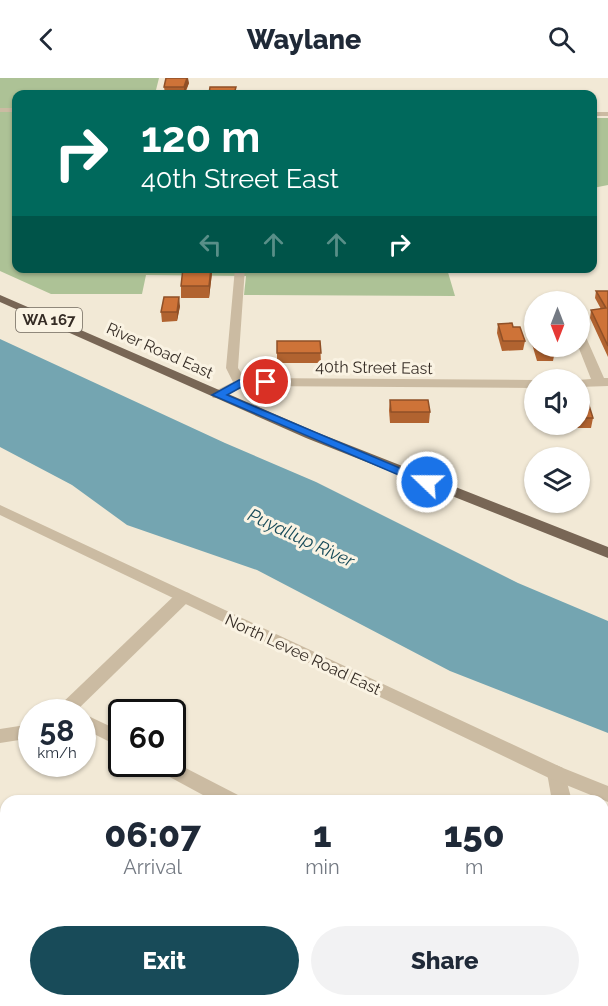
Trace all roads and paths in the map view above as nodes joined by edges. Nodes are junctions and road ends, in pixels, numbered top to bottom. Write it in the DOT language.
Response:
graph roads {
  1 [pos="240,273"];
  2 [pos="0,298"];
  3 [pos="590,356"];
  4 [pos="243,382"];
  5 [pos="604,382"];
  6 [pos="524,384"];
  7 [pos="217,395"];
  8 [pos="0,509"];
  9 [pos="608,553"];
  10 [pos="183,597"];
  11 [pos="79,699"];
  12 [pos="18,733"];
  13 [pos="0,736"];
  14 [pos="556,773"];
  15 [pos="186,777"];
  16 [pos="608,794"];
  17 [pos="220,795"];
  18 [pos="561,795"];
  1 -- 4 [label="street"];
  2 -- 7 [label="main road, River Road East / WA 167"];
  3 -- 5 [label="street"];
  4 -- 6 [label="street, 40th Street East"];
  4 -- 7 [label="street, 40th Street East"];
  7 -- 9 [label="main road, River Road East / WA 167"];
  8 -- 10 [label="street, North Levee Road East"];
  10 -- 11 [label="street"];
  10 -- 14 [label="street, North Levee Road East"];
  12 -- 13 [label="street"];
  14 -- 16 [label="street, North Levee Road East"];
  14 -- 18 [label="street"];
  15 -- 17 [label="street"];
}
